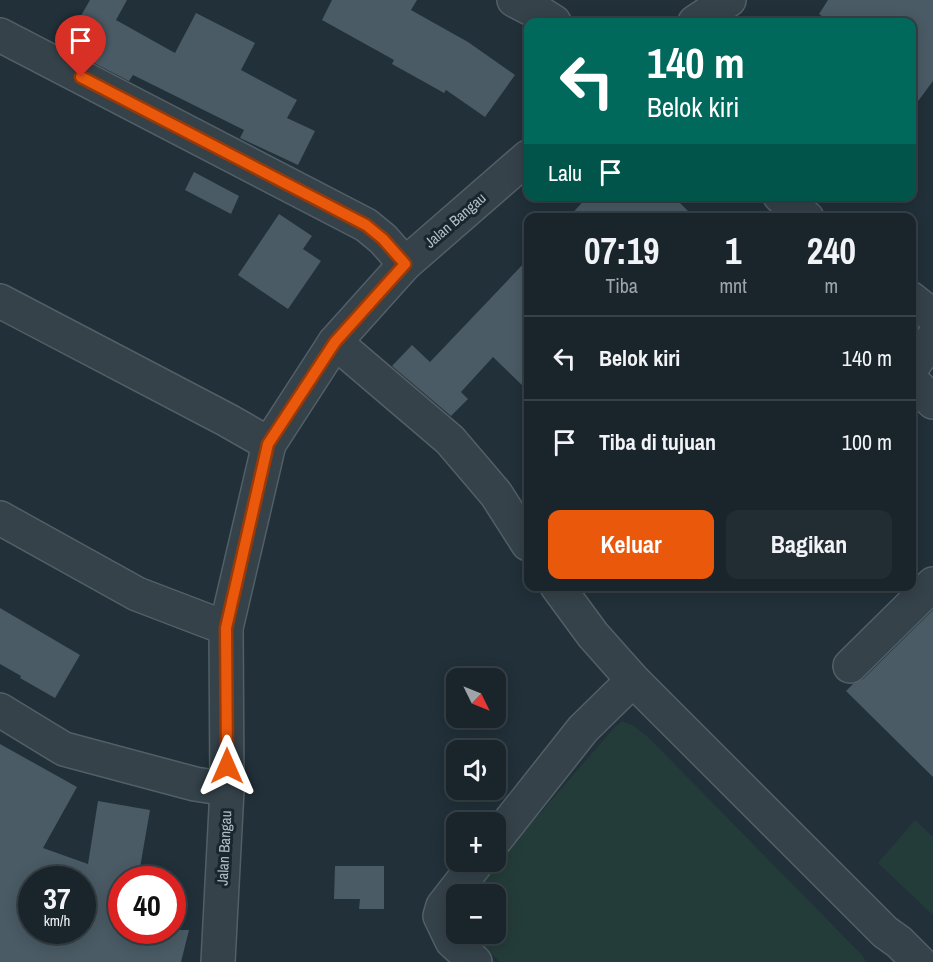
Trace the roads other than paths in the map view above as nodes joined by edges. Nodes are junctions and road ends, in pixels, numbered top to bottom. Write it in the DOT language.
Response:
graph roads {
  1 [pos="506,0"];
  2 [pos="514,0"];
  3 [pos="729,0"];
  4 [pos="525,18"];
  5 [pos="548,18"];
  6 [pos="701,18"];
  7 [pos="0,35"];
  8 [pos="524,160"];
  9 [pos="786,201"];
  10 [pos="801,213"];
  11 [pos="405,264"];
  12 [pos="0,301"];
  13 [pos="916,303"];
  14 [pos="933,316"];
  15 [pos="933,338"];
  16 [pos="335,342"];
  17 [pos="916,362"];
  18 [pos="916,385"];
  19 [pos="933,402"];
  20 [pos="268,444"];
  21 [pos="0,518"];
  22 [pos="524,538"];
  23 [pos="933,584"];
  24 [pos="561,591"];
  25 [pos="226,628"];
  26 [pos="850,666"];
  27 [pos="633,680"];
  28 [pos="0,710"];
  29 [pos="227,789"];
  30 [pos="506,826"];
  31 [pos="469,872"];
  32 [pos="912,960"];
  33 [pos="218,962"];
  34 [pos="475,962"];
  1 -- 4 [label="street"];
  2 -- 5 [label="street"];
  3 -- 6 [label="street"];
  7 -- 11 [label="street"];
  8 -- 11 [label="street, Jalan Bangau"];
  9 -- 10 [label="street"];
  11 -- 16 [label="street, Jalan Bangau"];
  12 -- 20 [label="street"];
  13 -- 14 [label="street"];
  15 -- 17 [label="street"];
  16 -- 20 [label="street, Jalan Bangau"];
  16 -- 22 [label="street"];
  18 -- 19 [label="street"];
  20 -- 25 [label="street, Jalan Bangau"];
  21 -- 25 [label="street"];
  23 -- 26 [label="street"];
  24 -- 27 [label="street"];
  25 -- 29 [label="street, Jalan Bangau"];
  27 -- 30 [label="street"];
  27 -- 32 [label="street"];
  28 -- 29 [label="street"];
  29 -- 33 [label="street, Jalan Bangau"];
  31 -- 34 [label="street"];
}
